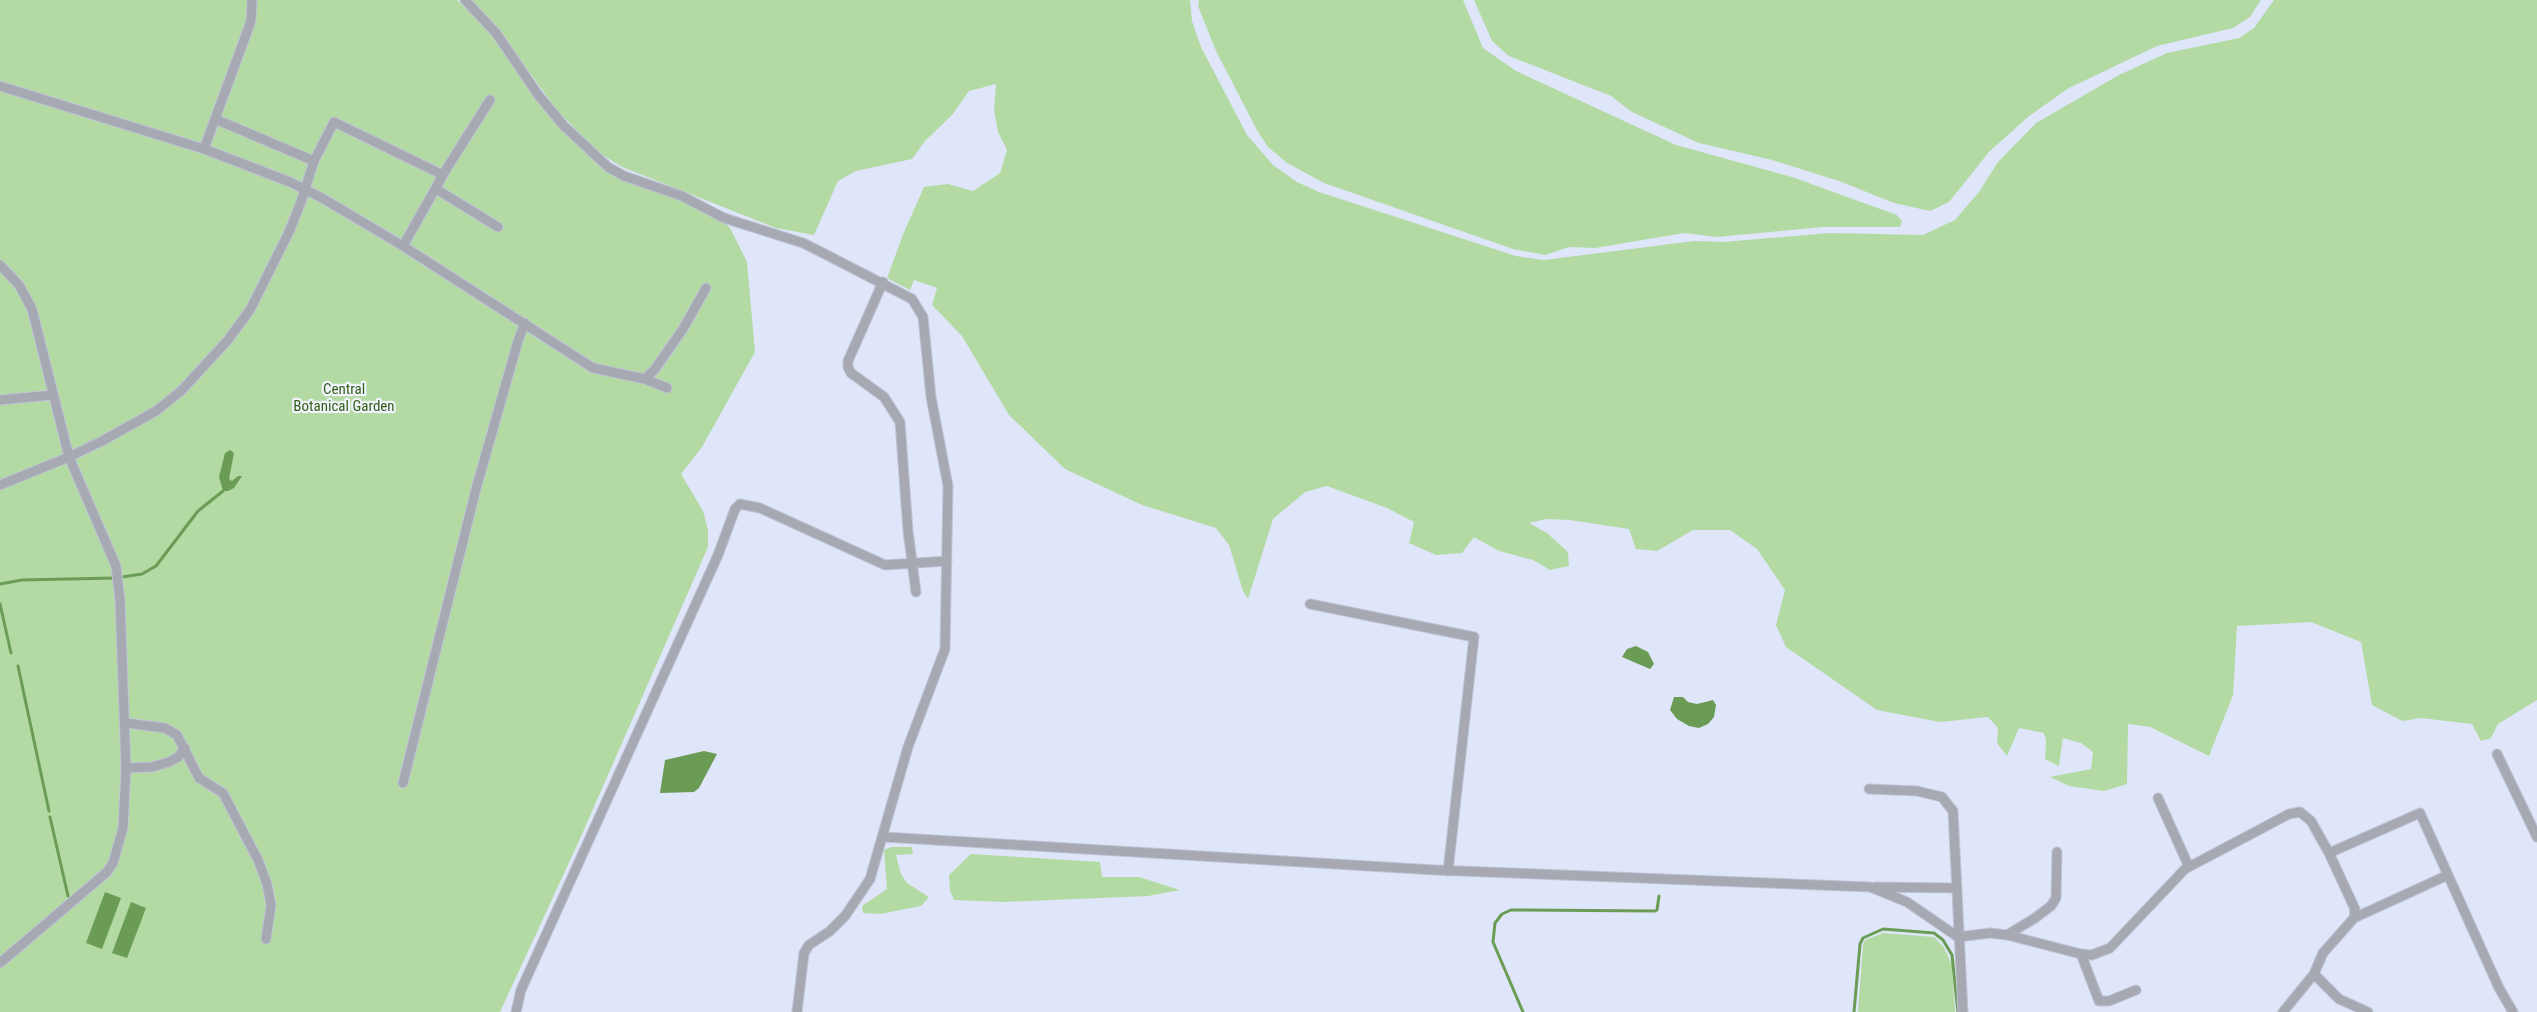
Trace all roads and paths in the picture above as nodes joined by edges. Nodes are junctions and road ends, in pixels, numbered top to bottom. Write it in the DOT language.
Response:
graph roads {
  1 [pos="252,0"];
  2 [pos="465,0"];
  3 [pos="0,86"];
  4 [pos="490,100"];
  5 [pos="216,118"];
  6 [pos="204,149"];
  7 [pos="314,162"];
  8 [pos="443,175"];
  9 [pos="304,189"];
  10 [pos="436,189"];
  11 [pos="498,227"];
  12 [pos="403,246"];
  13 [pos="0,265"];
  14 [pos="883,282"];
  15 [pos="706,288"];
  16 [pos="525,323"];
  17 [pos="645,379"];
  18 [pos="667,388"];
  19 [pos="52,395"];
  20 [pos="0,400"];
  21 [pos="69,457"];
  22 [pos="0,485"];
  23 [pos="947,561"];
  24 [pos="913,563"];
  25 [pos="916,592"];
  26 [pos="1310,604"];
  27 [pos="126,724"];
  28 [pos="185,748"];
  29 [pos="2497,754"];
  30 [pos="126,768"];
  31 [pos="403,783"];
  32 [pos="1868,789"];
  33 [pos="2158,798"];
  34 [pos="884,837"];
  35 [pos="2537,837"];
  36 [pos="2057,852"];
  37 [pos="2329,853"];
  38 [pos="2189,866"];
  39 [pos="1448,871"];
  40 [pos="2448,875"];
  41 [pos="1870,887"];
  42 [pos="1957,888"];
  43 [pos="2354,918"];
  44 [pos="2007,935"];
  45 [pos="1958,937"];
  46 [pos="266,939"];
  47 [pos="2080,954"];
  48 [pos="0,963"];
  49 [pos="2314,974"];
  50 [pos="2136,990"];
  51 [pos="516,1012"];
  52 [pos="797,1012"];
  53 [pos="1963,1012"];
  54 [pos="2283,1012"];
  55 [pos="2368,1012"];
  56 [pos="2513,1012"];
  1 -- 5 [label="street"];
  2 -- 14 [label="street"];
  3 -- 6 [label="street"];
  4 -- 8 [label="street"];
  5 -- 6 [label="street"];
  5 -- 7 [label="street"];
  6 -- 9 [label="street"];
  7 -- 8 [label="street"];
  7 -- 9 [label="street"];
  8 -- 10 [label="street"];
  9 -- 12 [label="street"];
  9 -- 21 [label="street"];
  10 -- 11 [label="street"];
  10 -- 12 [label="street"];
  12 -- 16 [label="street"];
  13 -- 19 [label="street"];
  14 -- 23 [label="street"];
  14 -- 24 [label="street"];
  15 -- 17 [label="street"];
  16 -- 17 [label="street"];
  16 -- 31 [label="street"];
  17 -- 18 [label="street"];
  19 -- 20 [label="street"];
  19 -- 21 [label="street"];
  21 -- 22 [label="street"];
  21 -- 27 [label="street"];
  23 -- 24 [label="street"];
  23 -- 34 [label="street"];
  24 -- 25 [label="street"];
  24 -- 51 [label="street"];
  26 -- 39 [label="street"];
  27 -- 28 [label="street"];
  27 -- 30 [label="street"];
  28 -- 30 [label="street"];
  28 -- 46 [label="street"];
  29 -- 35 [label="street"];
  30 -- 48 [label="street"];
  32 -- 42 [label="street"];
  33 -- 38 [label="street"];
  34 -- 39 [label="street"];
  34 -- 52 [label="street"];
  36 -- 44 [label="street"];
  37 -- 38 [label="street"];
  37 -- 40 [label="street"];
  37 -- 43 [label="street"];
  38 -- 47 [label="street"];
  39 -- 41 [label="street"];
  40 -- 43 [label="street"];
  40 -- 56 [label="street"];
  41 -- 42 [label="street"];
  41 -- 45 [label="street"];
  42 -- 45 [label="street"];
  43 -- 49 [label="street"];
  44 -- 45 [label="street"];
  44 -- 47 [label="street"];
  45 -- 53 [label="street"];
  47 -- 50 [label="street"];
  49 -- 54 [label="street"];
  49 -- 55 [label="street"];
}
